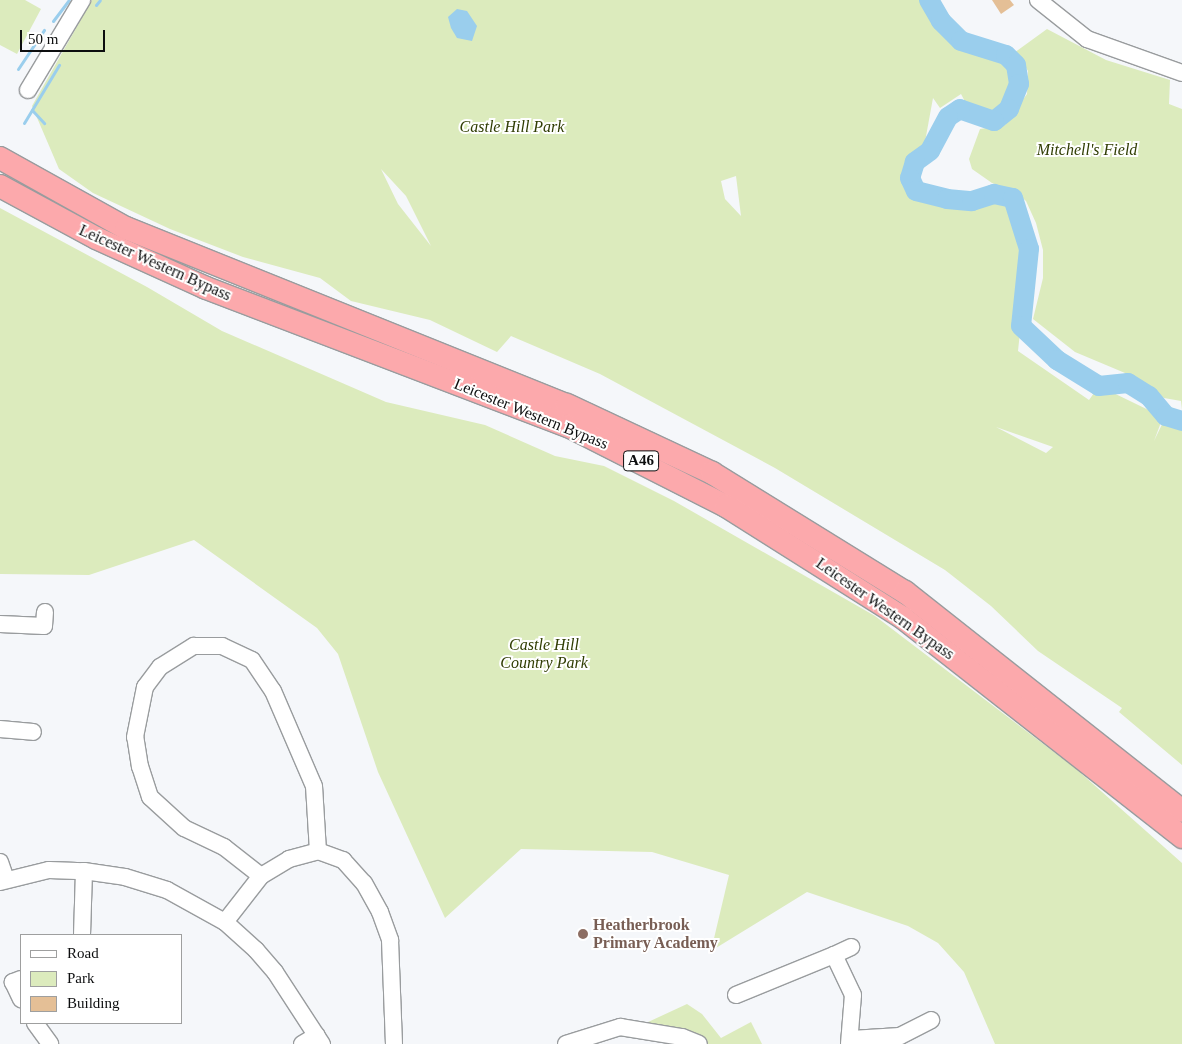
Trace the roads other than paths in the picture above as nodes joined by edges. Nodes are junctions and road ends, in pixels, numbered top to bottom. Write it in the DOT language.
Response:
graph roads {
  1 [pos="82,0"];
  2 [pos="1038,0"];
  3 [pos="1182,73"];
  4 [pos="28,90"];
  5 [pos="0,158"];
  6 [pos="0,186"];
  7 [pos="45,612"];
  8 [pos="0,624"];
  9 [pos="0,729"];
  10 [pos="33,732"];
  11 [pos="1182,811"];
  12 [pos="1182,837"];
  13 [pos="318,851"];
  14 [pos="0,862"];
  15 [pos="84,872"];
  16 [pos="261,876"];
  17 [pos="3,880"];
  18 [pos="224,922"];
  19 [pos="82,934"];
  20 [pos="852,947"];
  21 [pos="834,955"];
  22 [pos="20,979"];
  23 [pos="749,996"];
  24 [pos="20,997"];
  25 [pos="932,1020"];
  26 [pos="37,1024"];
  27 [pos="319,1040"];
  28 [pos="850,1041"];
  29 [pos="50,1044"];
  30 [pos="302,1044"];
  31 [pos="394,1044"];
  32 [pos="566,1044"];
  33 [pos="699,1044"];
  1 -- 4 [label="street"];
  2 -- 3 [label="street"];
  5 -- 11 [label="highway, Leicester Western Bypass / A46"];
  6 -- 12 [label="highway, Leicester Western Bypass / A46"];
  7 -- 8 [label="street"];
  9 -- 10 [label="street"];
  13 -- 16 [label="street"];
  13 -- 16 [label="street"];
  13 -- 31 [label="street"];
  14 -- 17 [label="street"];
  15 -- 17 [label="street"];
  15 -- 18 [label="street"];
  15 -- 19 [label="street"];
  16 -- 18 [label="street"];
  18 -- 27 [label="street"];
  20 -- 21 [label="street"];
  21 -- 23 [label="street"];
  21 -- 28 [label="street"];
  22 -- 24 [label="street"];
  25 -- 28 [label="street"];
  26 -- 29 [label="street"];
  27 -- 30 [label="street"];
  32 -- 33 [label="street"];
}
